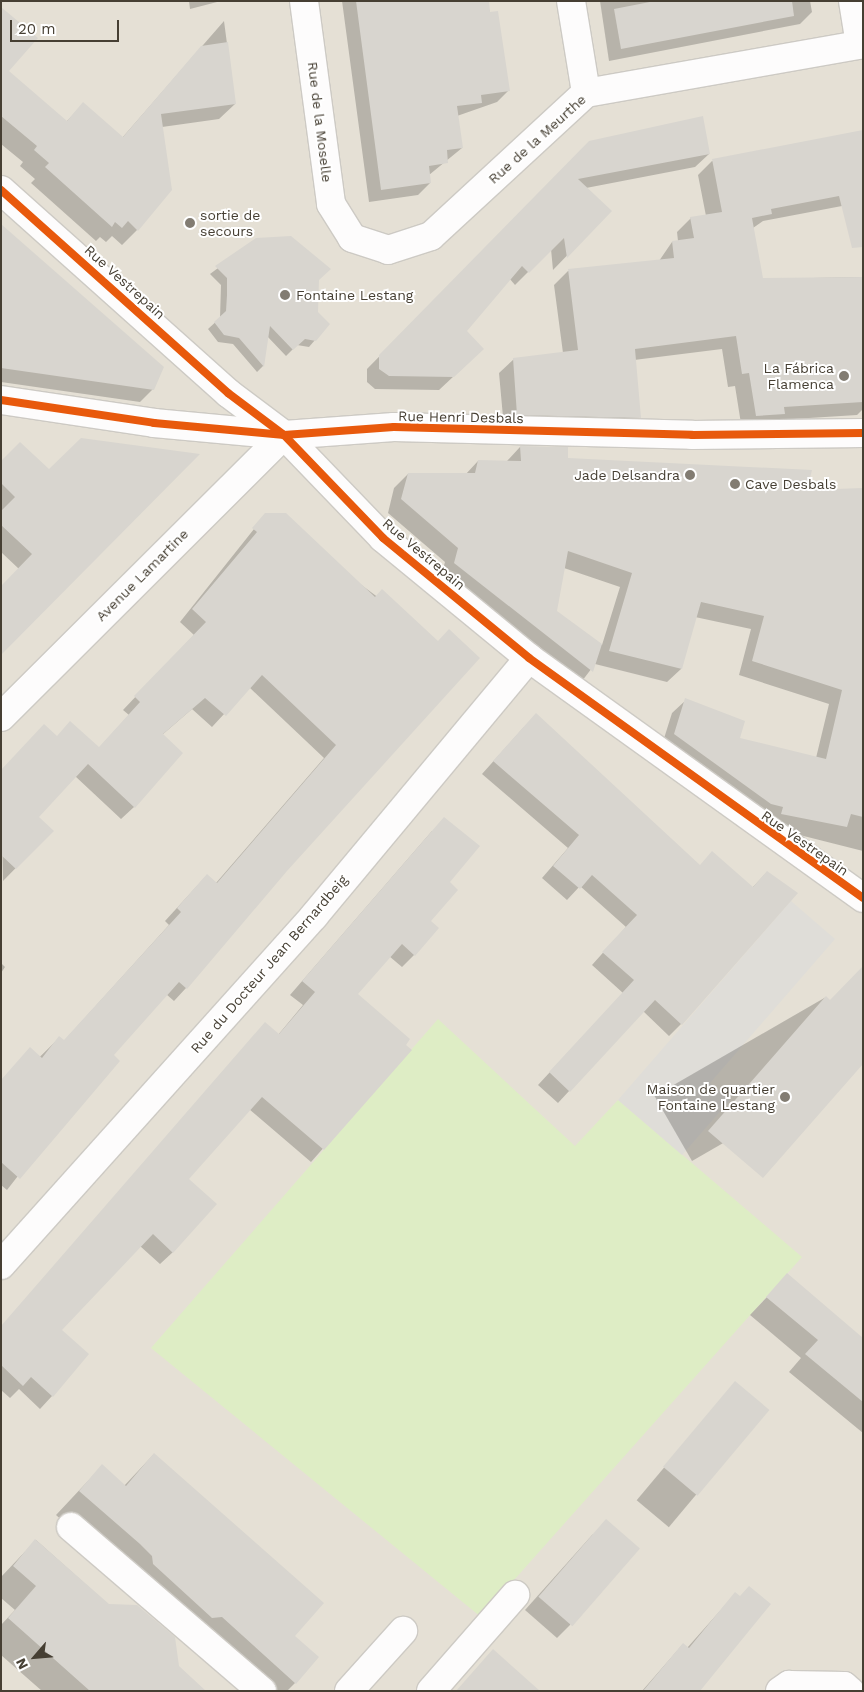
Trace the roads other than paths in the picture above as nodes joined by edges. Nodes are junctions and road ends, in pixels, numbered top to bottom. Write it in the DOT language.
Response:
graph roads {
  1 [pos="304,1"];
  2 [pos="571,1"];
  3 [pos="852,1"];
  4 [pos="862,44"];
  5 [pos="586,93"];
  6 [pos="1,190"];
  7 [pos="352,238"];
  8 [pos="1,400"];
  9 [pos="863,433"];
  10 [pos="284,435"];
  11 [pos="529,658"];
  12 [pos="1,717"];
  13 [pos="863,898"];
  14 [pos="1,1265"];
  15 [pos="72,1527"];
  16 [pos="515,1595"];
  17 [pos="403,1631"];
  18 [pos="262,1691"];
  19 [pos="349,1691"];
  20 [pos="430,1691"];
  21 [pos="780,1691"];
  22 [pos="850,1691"];
  1 -- 7 [label="street, Rue de la Moselle"];
  2 -- 5 [label="street"];
  3 -- 4 [label="street"];
  4 -- 5 [label="street, Rue de la Meurthe"];
  5 -- 7 [label="street, Rue de la Meurthe"];
  6 -- 10 [label="street, Rue Vestrepain"];
  8 -- 10 [label="street, Rue Henri Desbals"];
  9 -- 10 [label="street, Rue Henri Desbals"];
  10 -- 11 [label="street, Rue Vestrepain"];
  10 -- 12 [label="street, Avenue Lamartine"];
  11 -- 13 [label="street, Rue Vestrepain"];
  11 -- 14 [label="street, Rue du Docteur Jean Bernardbeig"];
  15 -- 18 [label="street"];
  16 -- 20 [label="street"];
  17 -- 19 [label="street"];
  21 -- 22 [label="street"];
}
